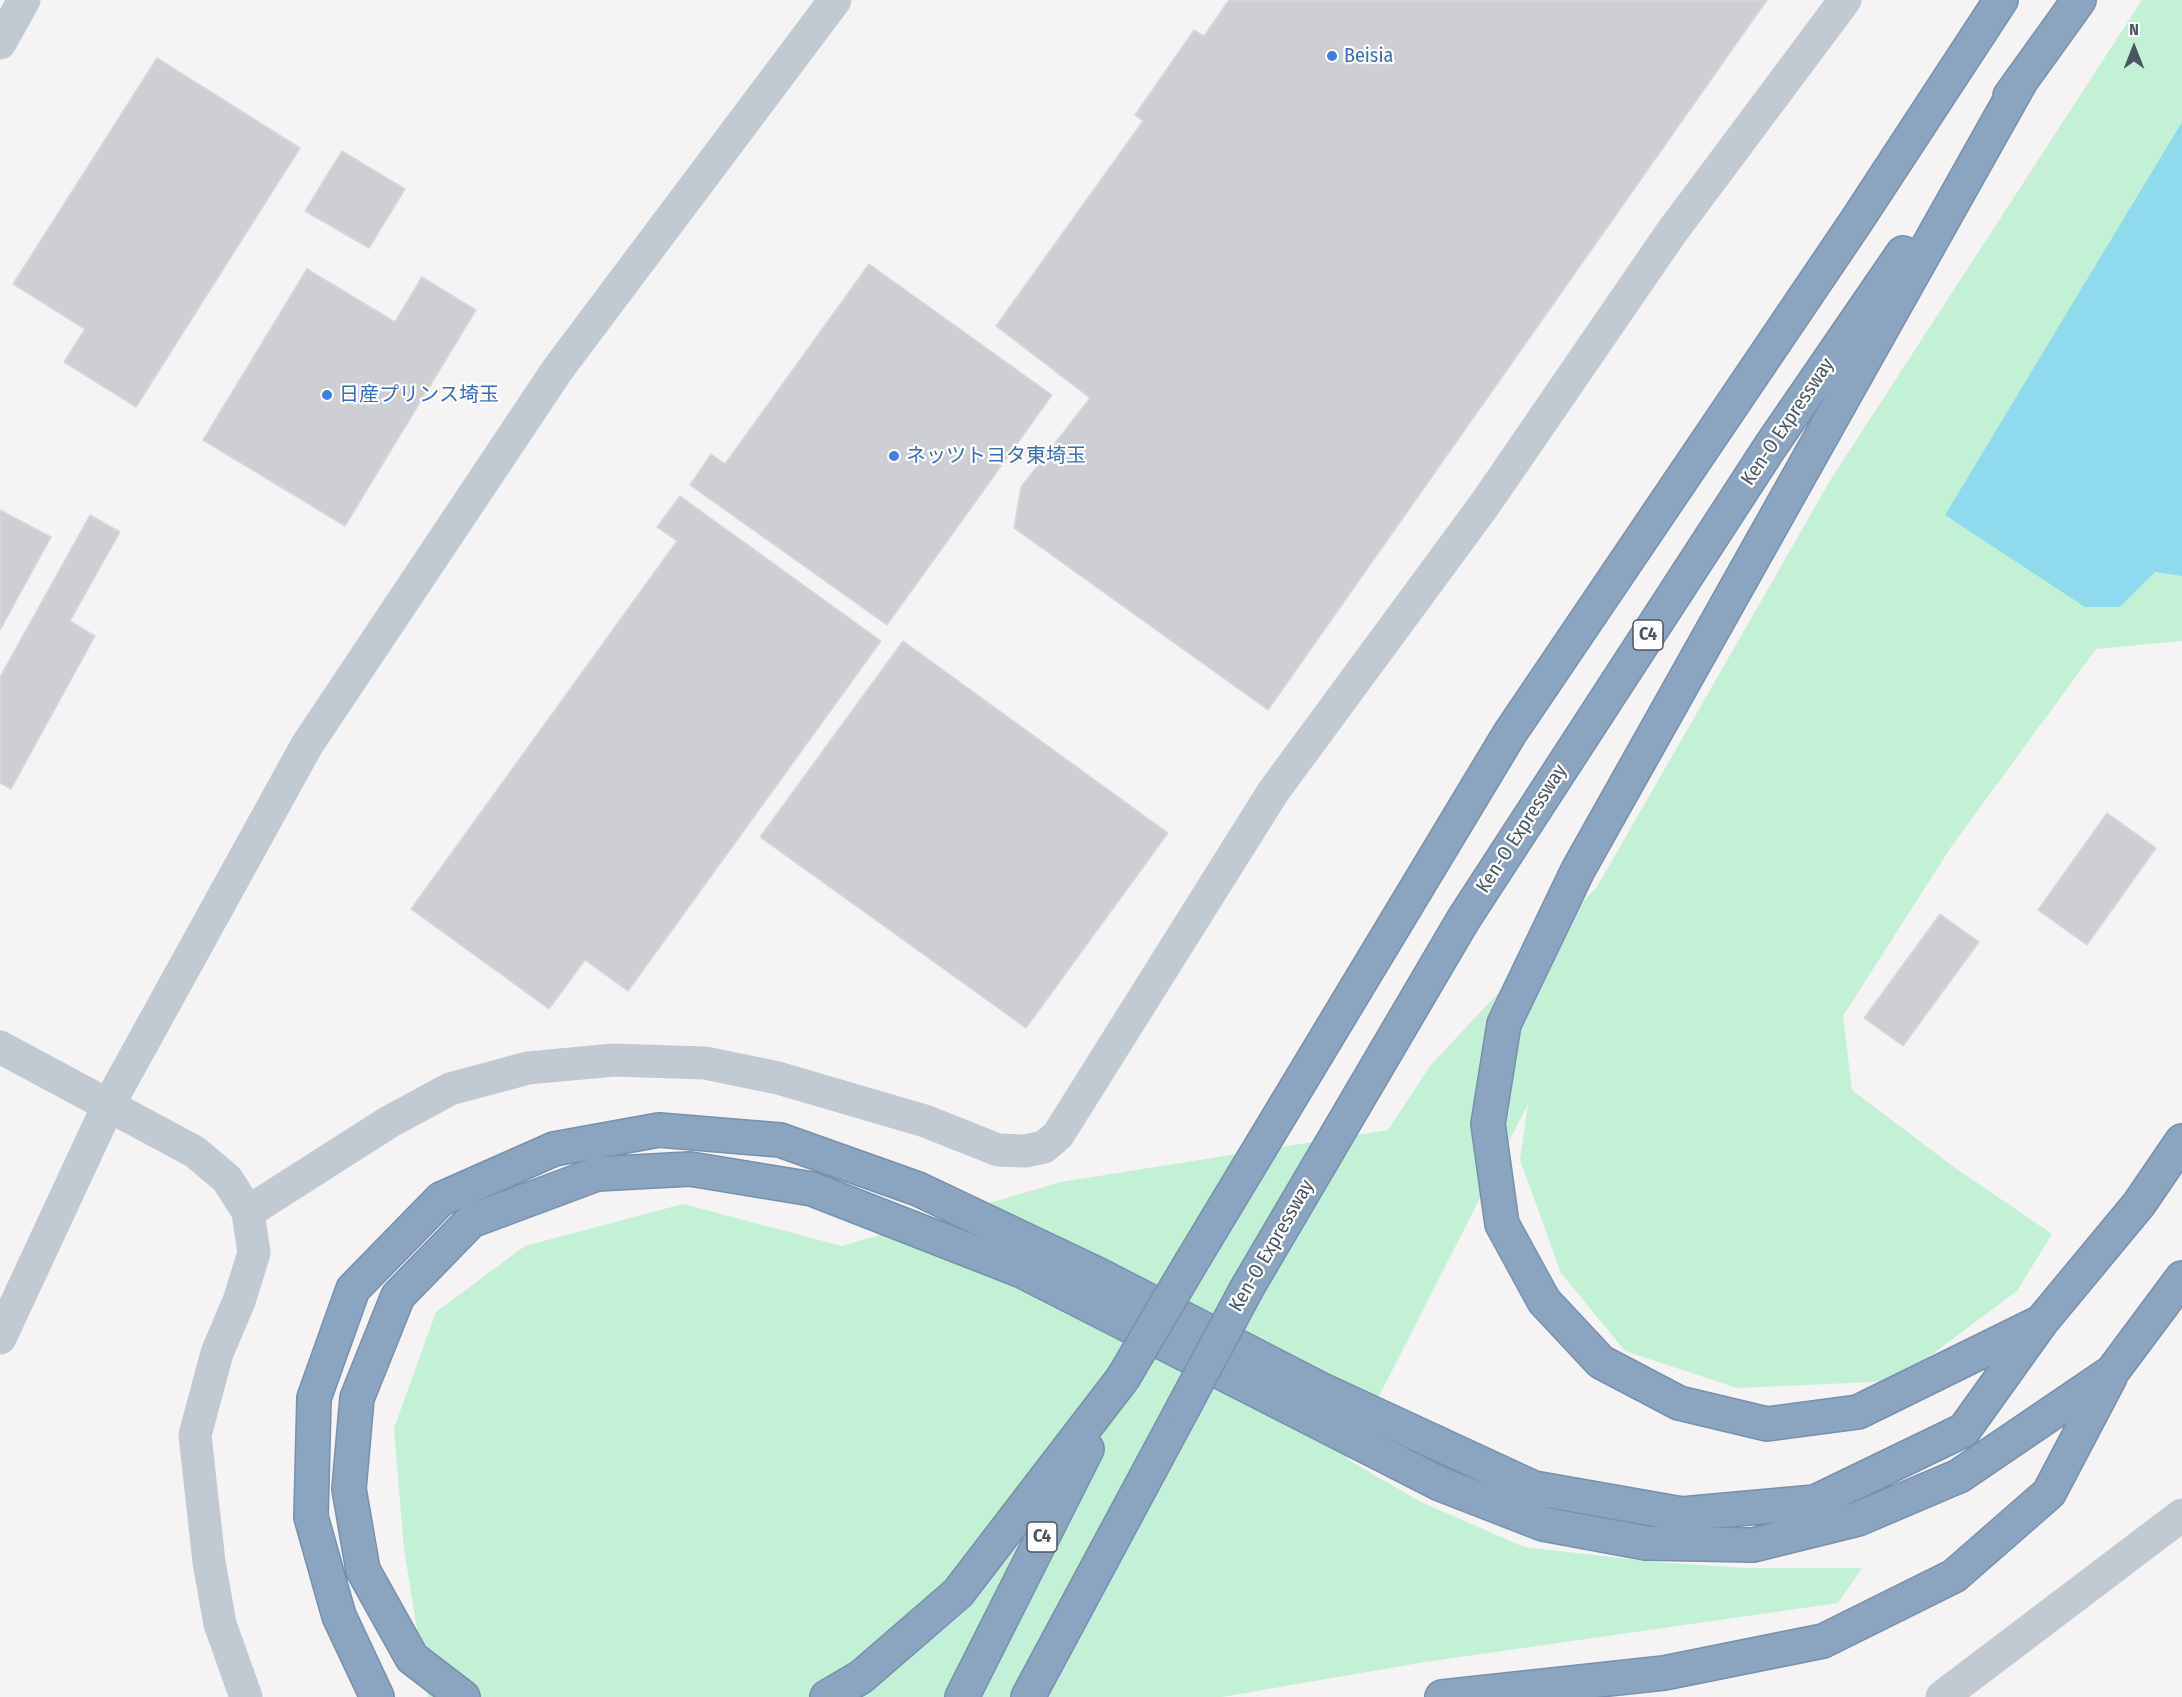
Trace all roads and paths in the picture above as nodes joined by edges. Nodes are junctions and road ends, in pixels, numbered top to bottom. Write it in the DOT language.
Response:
graph roads {
  1 [pos="24,0"];
  2 [pos="835,0"];
  3 [pos="1845,0"];
  4 [pos="2001,0"];
  5 [pos="2079,0"];
  6 [pos="0,43"];
  7 [pos="2022,79"];
  8 [pos="0,1047"];
  9 [pos="109,1104"];
  10 [pos="2182,1141"];
  11 [pos="248,1212"];
  12 [pos="2182,1278"];
  13 [pos="2042,1321"];
  14 [pos="0,1338"];
  15 [pos="2112,1372"];
  16 [pos="1123,1378"];
  17 [pos="2182,1515"];
  18 [pos="246,1697"];
  19 [pos="376,1697"];
  20 [pos="464,1697"];
  21 [pos="827,1697"];
  22 [pos="962,1697"];
  23 [pos="1028,1697"];
  24 [pos="1442,1697"];
  25 [pos="1942,1697"];
  1 -- 6 [label="street"];
  2 -- 9 [label="street"];
  3 -- 11 [label="street"];
  4 -- 16 [label="highway, C4, bridge"];
  5 -- 7 [label="highway, Ken-O Expressway / C4"];
  7 -- 13 [label="highway"];
  7 -- 23 [label="highway, Ken-O Expressway / C4, bridge"];
  8 -- 9 [label="street"];
  9 -- 11 [label="street"];
  9 -- 14 [label="street"];
  10 -- 13 [label="highway"];
  11 -- 18 [label="street"];
  12 -- 15 [label="highway"];
  13 -- 19 [label="highway"];
  15 -- 20 [label="highway"];
  15 -- 24 [label="highway"];
  16 -- 21 [label="highway"];
  16 -- 22 [label="highway, C4"];
  17 -- 25 [label="street"];
}
